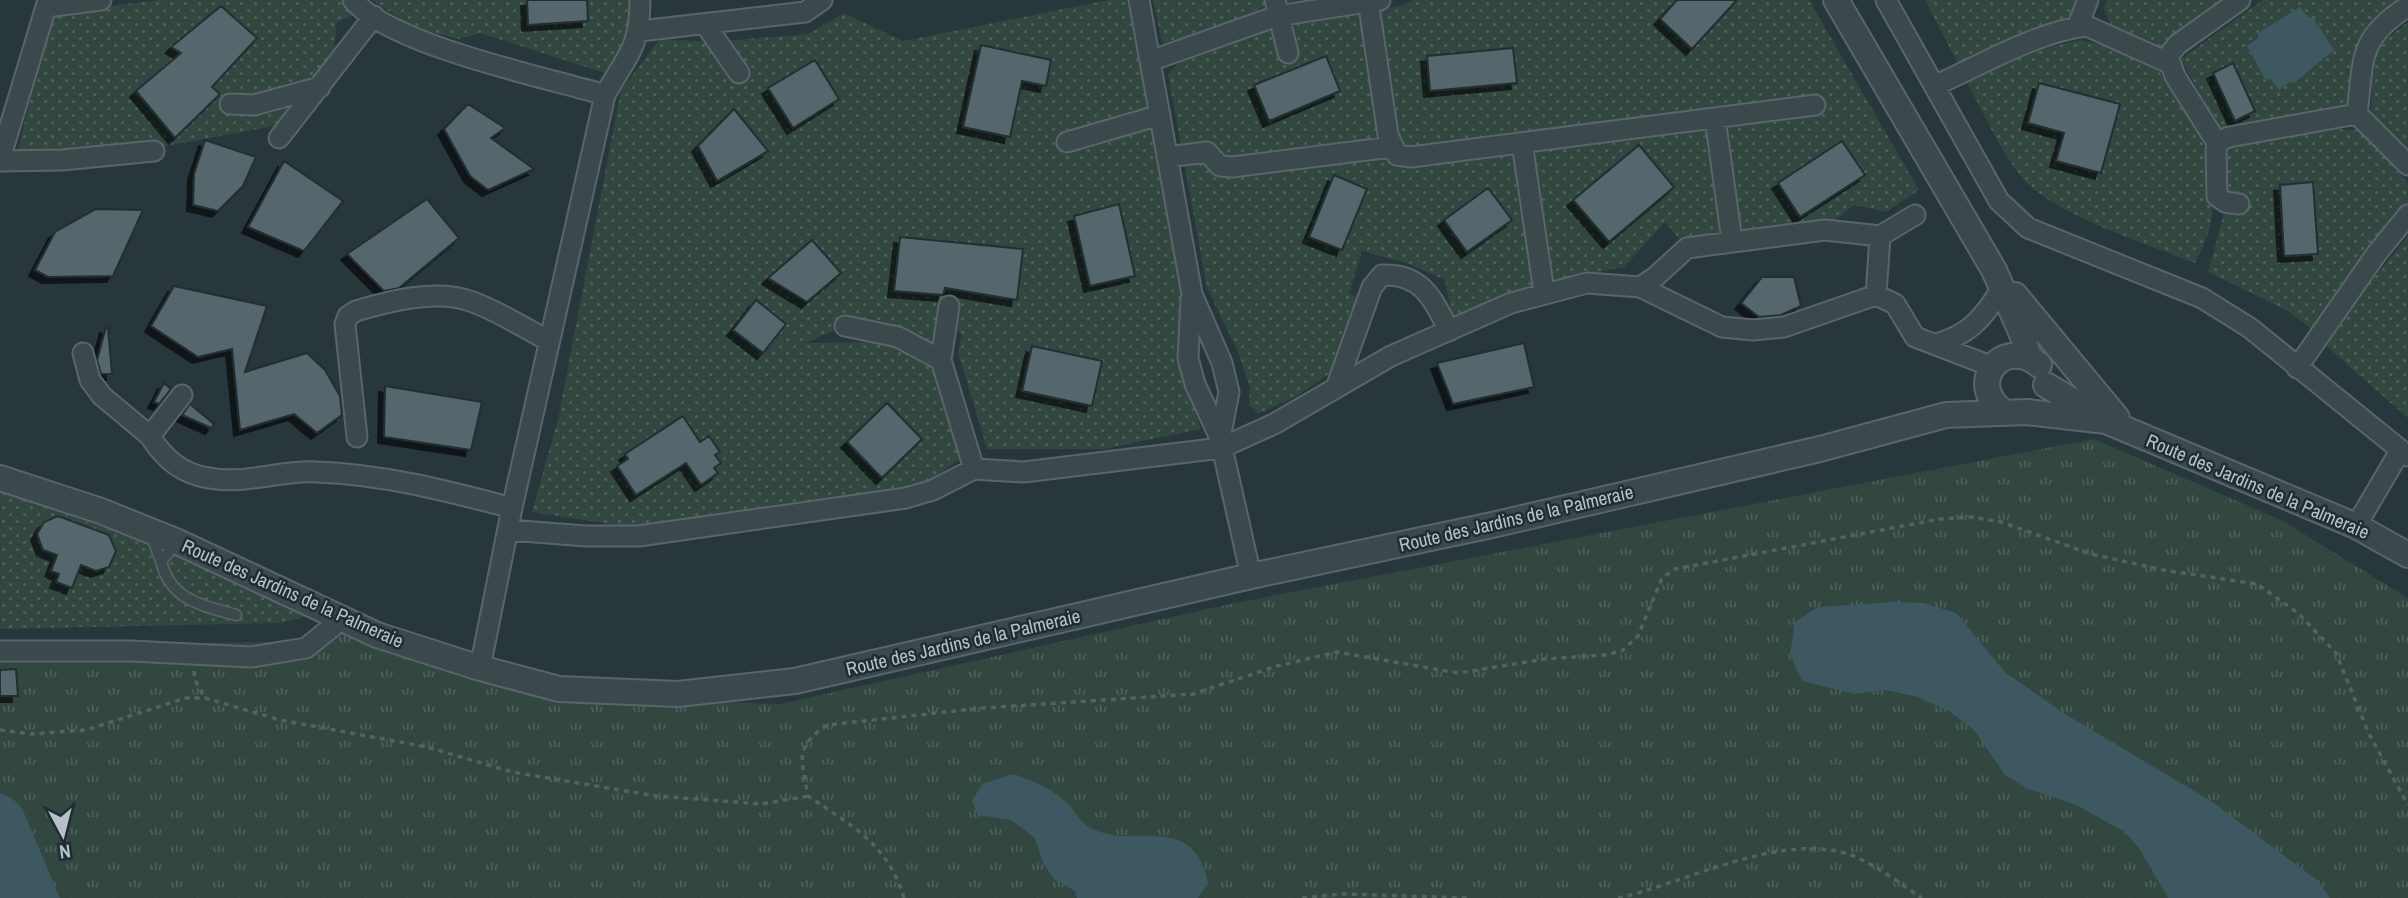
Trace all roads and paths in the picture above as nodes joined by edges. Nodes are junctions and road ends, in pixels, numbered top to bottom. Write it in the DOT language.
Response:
graph roads {
  1 [pos="101,0"];
  2 [pos="353,0"];
  3 [pos="640,0"];
  4 [pos="822,0"];
  5 [pos="1139,0"];
  6 [pos="1836,0"];
  7 [pos="1886,0"];
  8 [pos="2088,0"];
  9 [pos="2240,0"];
  10 [pos="1372,1"];
  11 [pos="47,4"];
  12 [pos="2408,6"];
  13 [pos="1276,8"];
  14 [pos="374,16"];
  15 [pos="705,24"];
  16 [pos="2077,27"];
  17 [pos="640,31"];
  18 [pos="1287,53"];
  19 [pos="1150,61"];
  20 [pos="2169,63"];
  21 [pos="739,73"];
  22 [pos="320,86"];
  23 [pos="1934,86"];
  24 [pos="605,95"];
  25 [pos="230,104"];
  26 [pos="1815,105"];
  27 [pos="2357,114"];
  28 [pos="1160,115"];
  29 [pos="1715,118"];
  30 [pos="279,138"];
  31 [pos="1067,142"];
  32 [pos="1522,143"];
  33 [pos="2217,143"];
  34 [pos="1391,147"];
  35 [pos="154,151"];
  36 [pos="1167,157"];
  37 [pos="0,160"];
  38 [pos="2408,165"];
  39 [pos="2239,204"];
  40 [pos="1915,215"];
  41 [pos="2408,215"];
  42 [pos="1880,236"];
  43 [pos="1732,241"];
  44 [pos="1996,282"];
  45 [pos="1640,287"];
  46 [pos="1544,292"];
  47 [pos="1192,294"];
  48 [pos="1876,295"];
  49 [pos="949,306"];
  50 [pos="845,326"];
  51 [pos="1449,331"];
  52 [pos="549,341"];
  53 [pos="1936,344"];
  54 [pos="83,353"];
  55 [pos="941,360"];
  56 [pos="2003,366"];
  57 [pos="2297,368"];
  58 [pos="1336,385"];
  59 [pos="2046,385"];
  60 [pos="182,395"];
  61 [pos="2016,412"];
  62 [pos="1946,415"];
  63 [pos="2106,421"];
  64 [pos="2131,431"];
  65 [pos="150,436"];
  66 [pos="357,437"];
  67 [pos="1220,443"];
  68 [pos="2404,454"];
  69 [pos="974,469"];
  70 [pos="0,478"];
  71 [pos="512,508"];
  72 [pos="2356,527"];
  73 [pos="149,530"];
  74 [pos="508,530"];
  75 [pos="178,542"];
  76 [pos="2408,555"];
  77 [pos="161,561"];
  78 [pos="1251,576"];
  79 [pos="236,615"];
  80 [pos="342,619"];
  81 [pos="0,651"];
  82 [pos="480,668"];
  83 [pos="0,730"];
  84 [pos="808,796"];
  85 [pos="2408,805"];
  86 [pos="904,898"];
  87 [pos="1302,898"];
  88 [pos="1467,898"];
  89 [pos="1618,898"];
  90 [pos="1922,898"];
  1 -- 11 [label="street"];
  2 -- 14 [label="street"];
  3 -- 17 [label="street"];
  4 -- 15 [label="street"];
  5 -- 19 [label="street"];
  6 -- 44 [label="street"];
  7 -- 23 [label="street"];
  8 -- 16 [label="street"];
  9 -- 20 [label="street"];
  10 -- 13 [label="street"];
  10 -- 34 [label="street"];
  11 -- 37 [label="street"];
  12 -- 27 [label="street"];
  13 -- 18 [label="street"];
  13 -- 19 [label="street"];
  14 -- 22 [label="street"];
  14 -- 24 [label="street"];
  15 -- 17 [label="street"];
  15 -- 21 [label="street"];
  16 -- 20 [label="street"];
  16 -- 23 [label="street"];
  17 -- 24 [label="street"];
  19 -- 28 [label="street"];
  20 -- 33 [label="street"];
  22 -- 25 [label="street"];
  22 -- 30 [label="street"];
  23 -- 57 [label="street"];
  24 -- 52 [label="street"];
  26 -- 29 [label="street"];
  27 -- 33 [label="street"];
  27 -- 38 [label="street"];
  28 -- 31 [label="street"];
  28 -- 36 [label="street"];
  29 -- 32 [label="street"];
  29 -- 43 [label="street"];
  32 -- 34 [label="street"];
  32 -- 46 [label="street"];
  33 -- 39 [label="street"];
  34 -- 36 [label="street"];
  35 -- 37 [label="street"];
  36 -- 47 [label="street"];
  40 -- 42 [label="street"];
  41 -- 57 [label="street"];
  42 -- 43 [label="street"];
  42 -- 48 [label="street"];
  43 -- 45 [label="street"];
  44 -- 53 [label="street"];
  44 -- 56 [label="street"];
  44 -- 64 [label="street"];
  45 -- 46 [label="street"];
  45 -- 48 [label="street"];
  46 -- 51 [label="street"];
  47 -- 67 [label="street"];
  47 -- 67 [label="street"];
  48 -- 53 [label="street"];
  49 -- 55 [label="street"];
  50 -- 55 [label="street"];
  51 -- 58 [label="street"];
  51 -- 58 [label="street"];
  52 -- 66 [label="street"];
  52 -- 71 [label="street"];
  53 -- 56 [label="street"];
  54 -- 65 [label="street"];
  55 -- 69 [label="street"];
  56 -- 59 [label="street, Route des Jardins de la Palmeraie"];
  56 -- 61 [label="street"];
  56 -- 62 [label="street, Route des Jardins de la Palmeraie"];
  57 -- 68 [label="street"];
  58 -- 67 [label="street"];
  59 -- 61 [label="street"];
  59 -- 63 [label="street, Route des Jardins de la Palmeraie"];
  60 -- 65 [label="street"];
  61 -- 62 [label="street, Route des Jardins de la Palmeraie"];
  61 -- 63 [label="street, Route des Jardins de la Palmeraie"];
  62 -- 78 [label="street, Route des Jardins de la Palmeraie"];
  63 -- 64 [label="street, Route des Jardins de la Palmeraie"];
  64 -- 72 [label="street, Route des Jardins de la Palmeraie"];
  65 -- 71 [label="street"];
  67 -- 69 [label="street"];
  67 -- 78 [label="street"];
  68 -- 72 [label="street"];
  69 -- 74 [label="street"];
  70 -- 73 [label="street, Route des Jardins de la Palmeraie"];
  71 -- 74 [label="street"];
  72 -- 76 [label="street, Route des Jardins de la Palmeraie"];
  73 -- 75 [label="street, Route des Jardins de la Palmeraie"];
  73 -- 77 [label="lane"];
  74 -- 82 [label="street"];
  75 -- 77 [label="lane"];
  75 -- 80 [label="street, Route des Jardins de la Palmeraie"];
  77 -- 79 [label="lane"];
  78 -- 82 [label="street, Route des Jardins de la Palmeraie"];
  80 -- 81 [label="street"];
  80 -- 82 [label="street, Route des Jardins de la Palmeraie"];
  83 -- 84 [label="path"];
  84 -- 85 [label="path"];
  84 -- 86 [label="path"];
  87 -- 88 [label="path"];
  89 -- 90 [label="path"];
}
